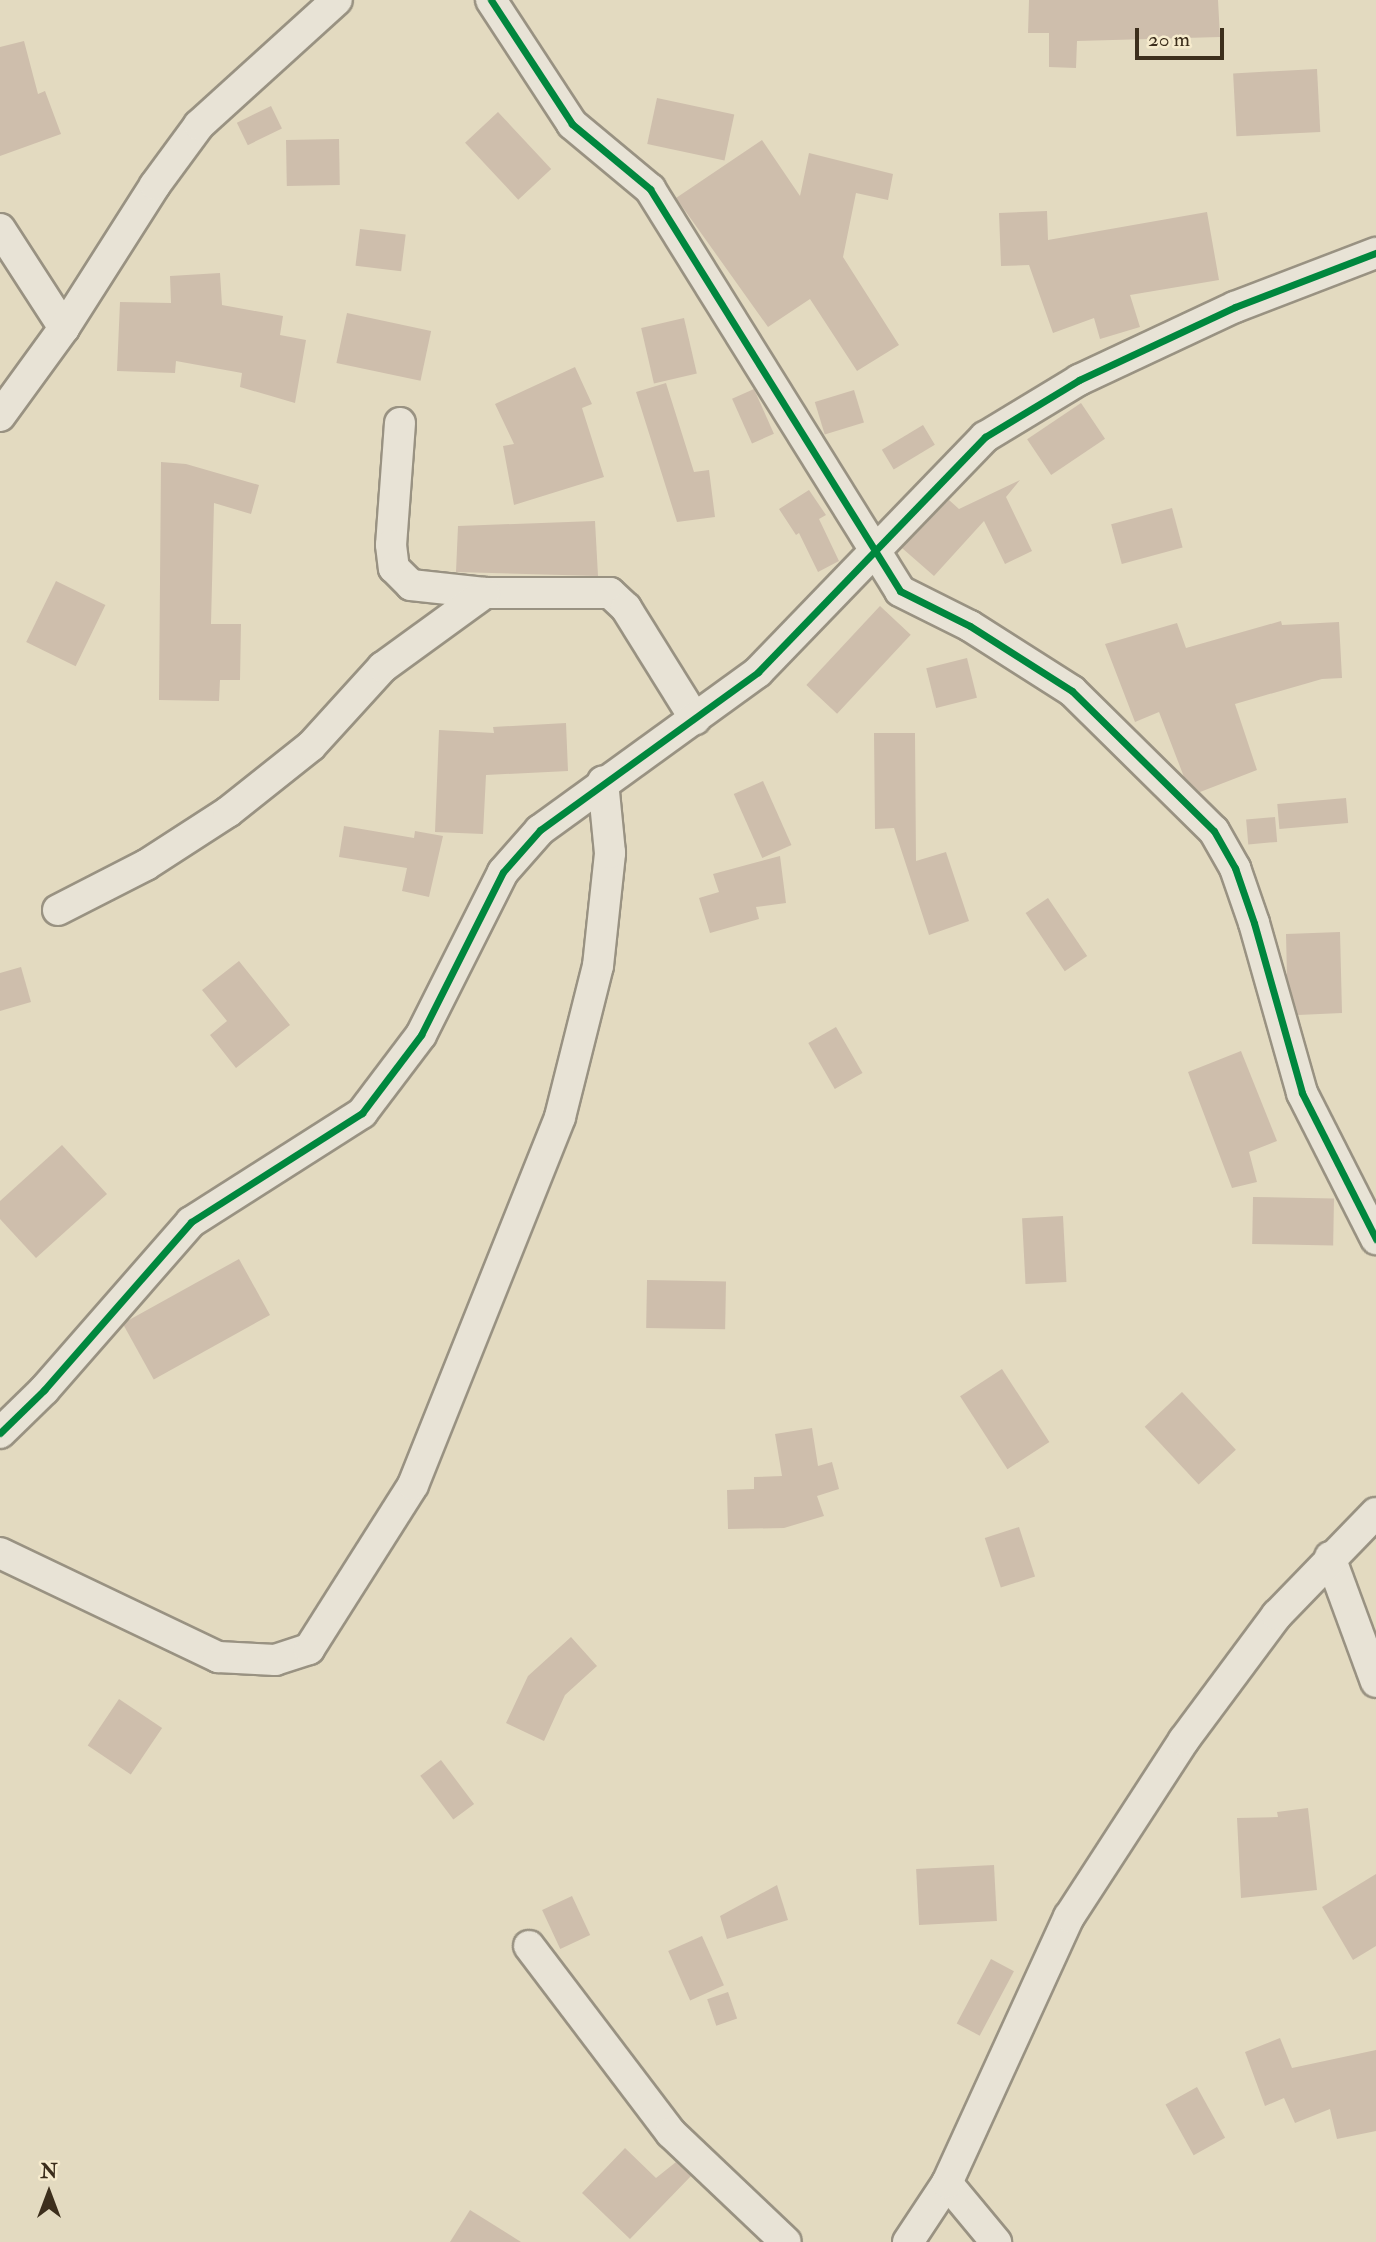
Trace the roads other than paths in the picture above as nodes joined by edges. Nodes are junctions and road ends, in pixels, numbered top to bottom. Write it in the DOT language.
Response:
graph roads {
  1 [pos="337,0"];
  2 [pos="491,0"];
  3 [pos="0,229"];
  4 [pos="1376,253"];
  5 [pos="64,328"];
  6 [pos="0,416"];
  7 [pos="400,423"];
  8 [pos="872,550"];
  9 [pos="485,593"];
  10 [pos="695,719"];
  11 [pos="603,782"];
  12 [pos="58,911"];
  13 [pos="1376,1239"];
  14 [pos="0,1433"];
  15 [pos="1376,1513"];
  16 [pos="0,1553"];
  17 [pos="1330,1557"];
  18 [pos="1376,1682"];
  19 [pos="528,1946"];
  20 [pos="947,2183"];
  21 [pos="786,2242"];
  22 [pos="908,2242"];
  23 [pos="996,2242"];
  1 -- 5 [label="street"];
  2 -- 8 [label="street"];
  3 -- 5 [label="street"];
  4 -- 8 [label="street"];
  5 -- 6 [label="street"];
  7 -- 9 [label="street"];
  8 -- 10 [label="street"];
  8 -- 13 [label="street"];
  9 -- 10 [label="street"];
  9 -- 12 [label="street"];
  10 -- 11 [label="street"];
  11 -- 14 [label="street"];
  11 -- 16 [label="street"];
  15 -- 17 [label="street"];
  17 -- 18 [label="street"];
  17 -- 20 [label="street"];
  19 -- 21 [label="street"];
  20 -- 22 [label="street"];
  20 -- 23 [label="street"];
}
